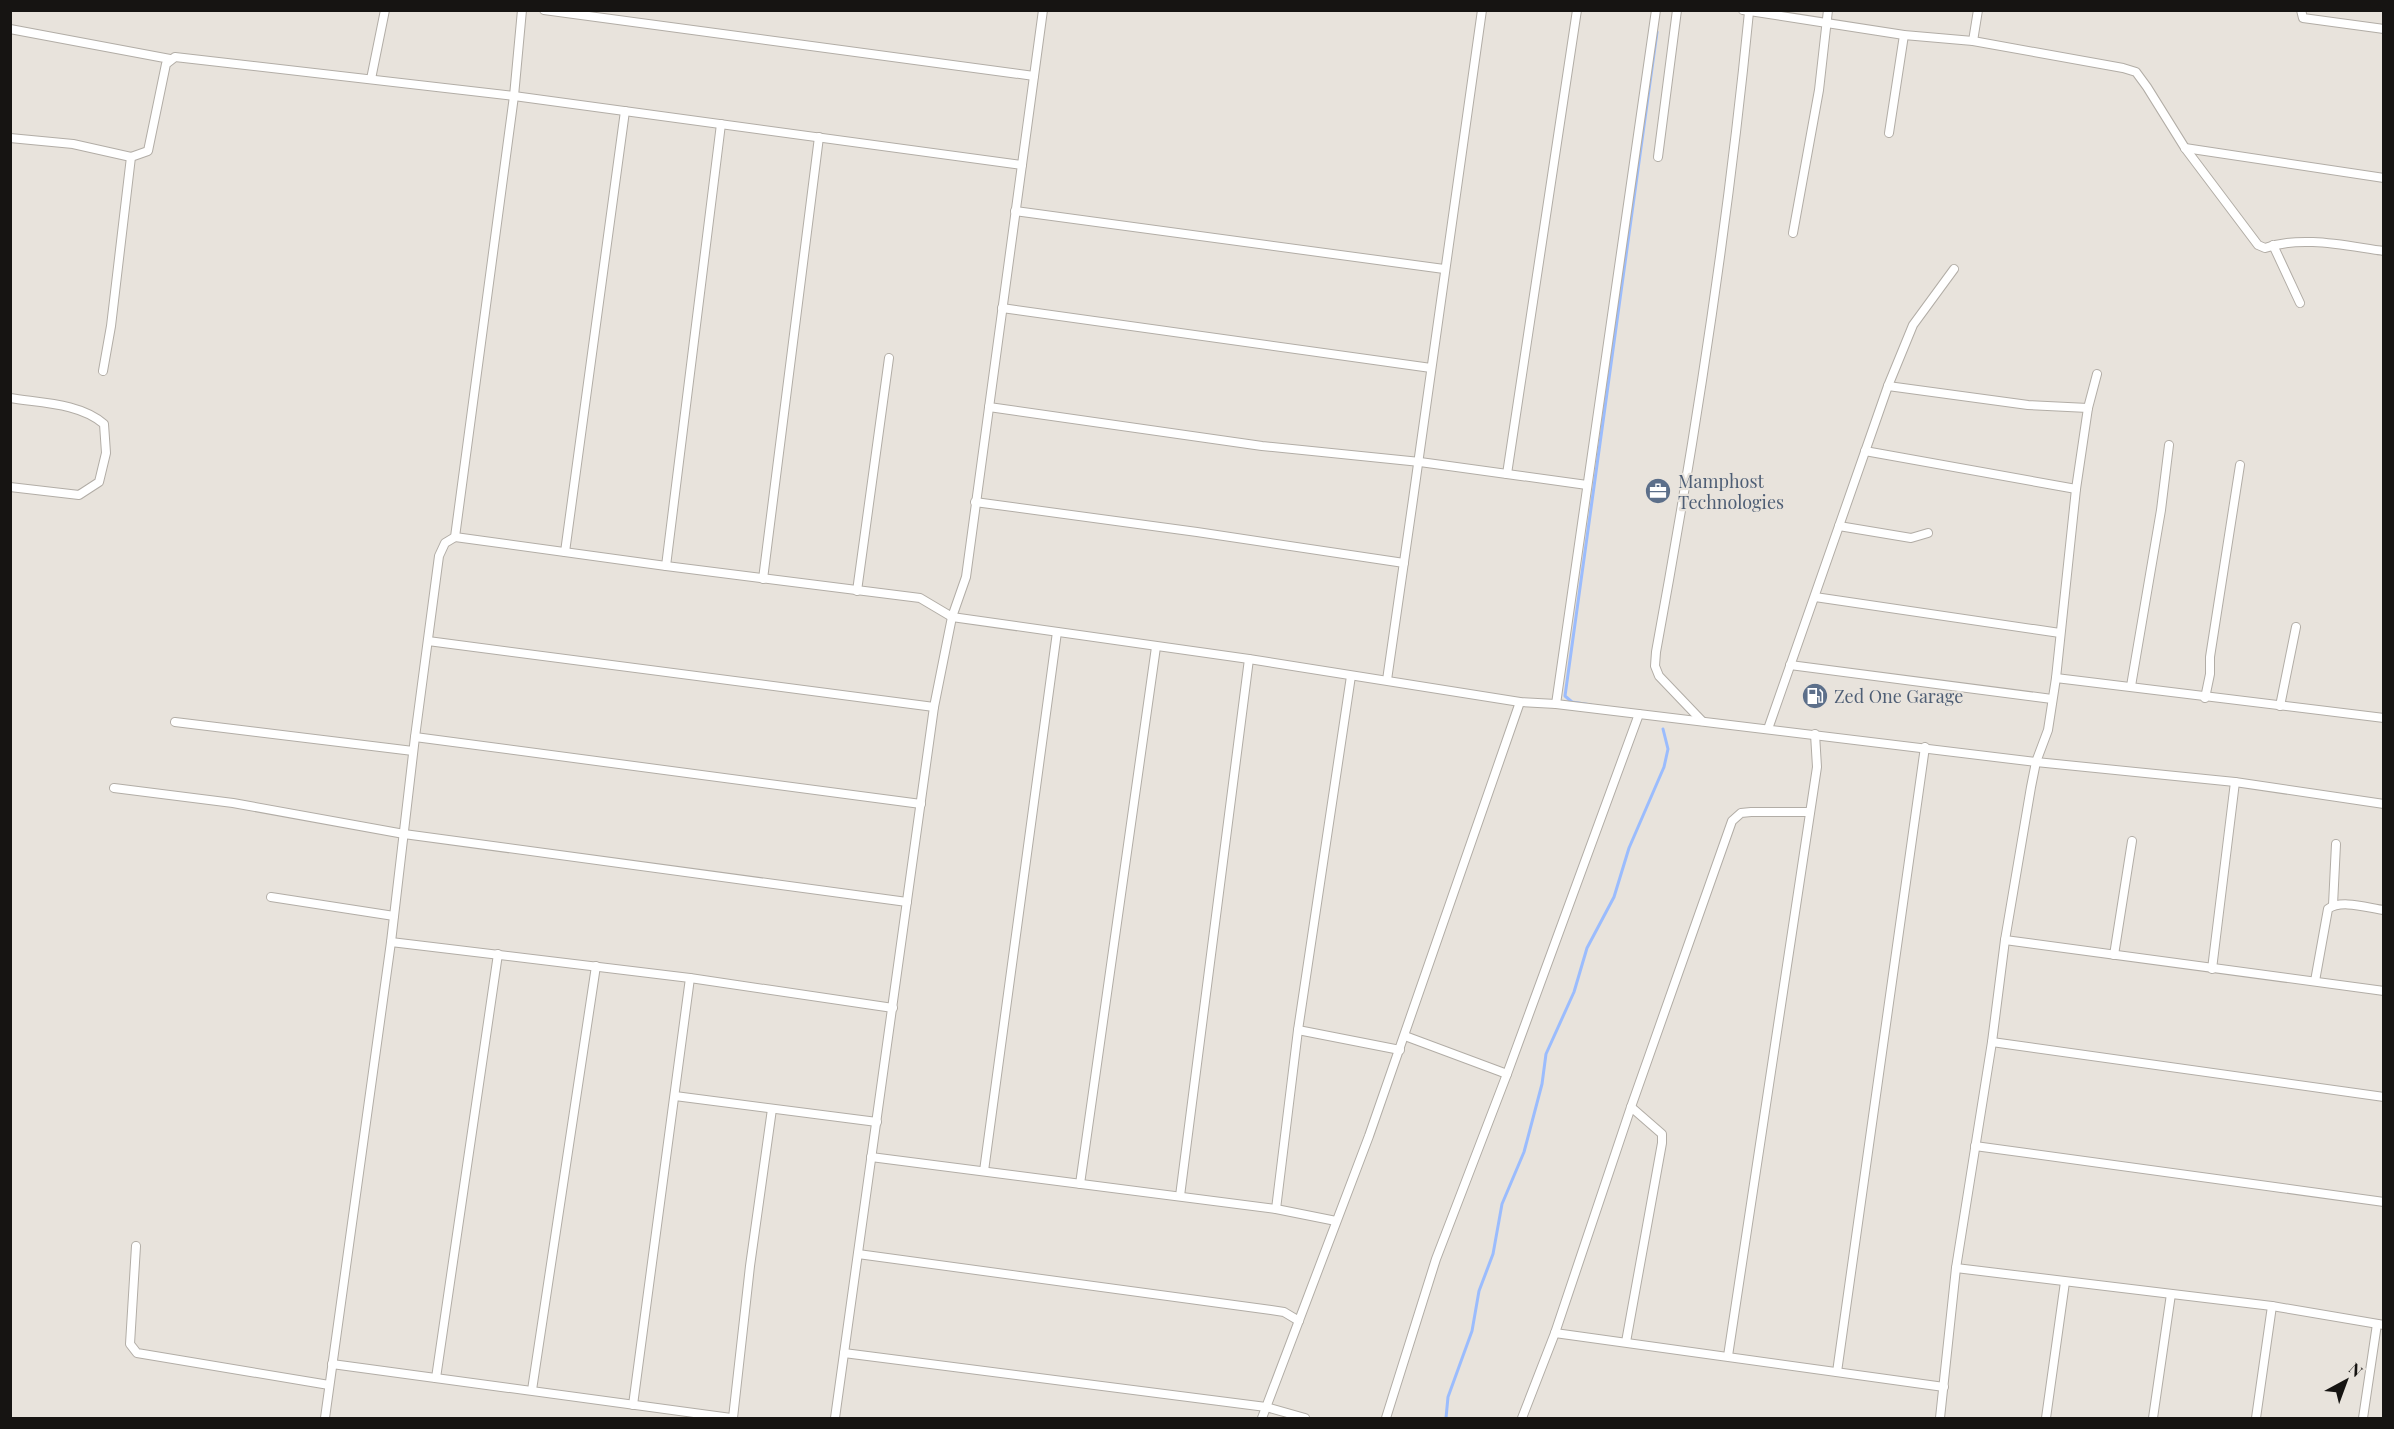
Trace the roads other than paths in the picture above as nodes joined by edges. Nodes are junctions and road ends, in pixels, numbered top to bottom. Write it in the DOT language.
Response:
graph roads {
  1 [pos="385,10"];
  2 [pos="522,10"];
  3 [pos="544,10"];
  4 [pos="1043,10"];
  5 [pos="1482,10"];
  6 [pos="1577,10"];
  7 [pos="1656,10"];
  8 [pos="1677,10"];
  9 [pos="1828,10"];
  10 [pos="1978,10"];
  11 [pos="2301,10"];
  12 [pos="1746,11"];
  13 [pos="1826,23"];
  14 [pos="2384,28"];
  15 [pos="10,29"];
  16 [pos="1904,35"];
  17 [pos="1973,42"];
  18 [pos="170,59"];
  19 [pos="1034,76"];
  20 [pos="371,79"];
  21 [pos="514,96"];
  22 [pos="625,111"];
  23 [pos="721,124"];
  24 [pos="1889,133"];
  25 [pos="819,137"];
  26 [pos="10,138"];
  27 [pos="2185,148"];
  28 [pos="131,157"];
  29 [pos="1658,157"];
  30 [pos="1022,165"];
  31 [pos="2384,178"];
  32 [pos="1015,211"];
  33 [pos="1793,233"];
  34 [pos="2273,245"];
  35 [pos="2384,251"];
  36 [pos="1444,269"];
  37 [pos="1954,270"];
  38 [pos="2300,303"];
  39 [pos="1002,308"];
  40 [pos="889,358"];
  41 [pos="1431,368"];
  42 [pos="103,370"];
  43 [pos="2097,374"];
  44 [pos="1888,386"];
  45 [pos="10,398"];
  46 [pos="989,407"];
  47 [pos="2088,408"];
  48 [pos="2169,445"];
  49 [pos="1865,451"];
  50 [pos="1420,462"];
  51 [pos="2240,465"];
  52 [pos="1507,474"];
  53 [pos="1587,485"];
  54 [pos="10,487"];
  55 [pos="2076,489"];
  56 [pos="975,502"];
  57 [pos="1839,526"];
  58 [pos="1928,533"];
  59 [pos="455,537"];
  60 [pos="565,552"];
  61 [pos="1404,563"];
  62 [pos="666,566"];
  63 [pos="763,579"];
  64 [pos="857,591"];
  65 [pos="1815,597"];
  66 [pos="952,617"];
  67 [pos="2296,627"];
  68 [pos="1057,632"];
  69 [pos="2060,633"];
  70 [pos="428,640"];
  71 [pos="1156,647"];
  72 [pos="1249,659"];
  73 [pos="1790,665"];
  74 [pos="1351,676"];
  75 [pos="2056,678"];
  76 [pos="1387,680"];
  77 [pos="2132,686"];
  78 [pos="2205,698"];
  79 [pos="2052,699"];
  80 [pos="1520,702"];
  81 [pos="1556,704"];
  82 [pos="2280,706"];
  83 [pos="934,707"];
  84 [pos="1639,714"];
  85 [pos="2384,718"];
  86 [pos="1702,721"];
  87 [pos="175,722"];
  88 [pos="1768,729"];
  89 [pos="1815,734"];
  90 [pos="415,737"];
  91 [pos="1925,747"];
  92 [pos="413,751"];
  93 [pos="2036,762"];
  94 [pos="2235,782"];
  95 [pos="114,788"];
  96 [pos="921,804"];
  97 [pos="2384,804"];
  98 [pos="1810,812"];
  99 [pos="404,834"];
  100 [pos="2132,841"];
  101 [pos="2336,844"];
  102 [pos="271,897"];
  103 [pos="907,902"];
  104 [pos="2333,905"];
  105 [pos="2384,910"];
  106 [pos="394,916"];
  107 [pos="2005,940"];
  108 [pos="391,942"];
  109 [pos="498,954"];
  110 [pos="2114,955"];
  111 [pos="596,966"];
  112 [pos="2212,969"];
  113 [pos="690,978"];
  114 [pos="2315,981"];
  115 [pos="2384,991"];
  116 [pos="893,1008"];
  117 [pos="1298,1030"];
  118 [pos="1405,1036"];
  119 [pos="1992,1042"];
  120 [pos="1400,1050"];
  121 [pos="1507,1074"];
  122 [pos="675,1096"];
  123 [pos="2384,1098"];
  124 [pos="1631,1107"];
  125 [pos="772,1108"];
  126 [pos="877,1122"];
  127 [pos="1975,1146"];
  128 [pos="871,1157"];
  129 [pos="984,1171"];
  130 [pos="1080,1184"];
  131 [pos="1180,1196"];
  132 [pos="2384,1202"];
  133 [pos="1276,1209"];
  134 [pos="1336,1221"];
  135 [pos="136,1246"];
  136 [pos="858,1254"];
  137 [pos="1956,1268"];
  138 [pos="2065,1282"];
  139 [pos="2171,1294"];
  140 [pos="2272,1306"];
  141 [pos="1299,1321"];
  142 [pos="2380,1324"];
  143 [pos="1555,1333"];
  144 [pos="1626,1342"];
  145 [pos="843,1353"];
  146 [pos="1728,1356"];
  147 [pos="332,1364"];
  148 [pos="1837,1371"];
  149 [pos="436,1378"];
  150 [pos="329,1385"];
  151 [pos="1944,1387"];
  152 [pos="532,1390"];
  153 [pos="633,1405"];
  154 [pos="1266,1407"];
  155 [pos="325,1419"];
  156 [pos="732,1419"];
  157 [pos="835,1419"];
  158 [pos="1262,1419"];
  159 [pos="1305,1419"];
  160 [pos="1386,1419"];
  161 [pos="1522,1419"];
  162 [pos="1940,1419"];
  163 [pos="2046,1419"];
  164 [pos="2153,1419"];
  165 [pos="2256,1419"];
  166 [pos="2363,1419"];
  1 -- 20 [label="street"];
  2 -- 21 [label="street"];
  3 -- 19 [label="street"];
  4 -- 19 [label="street"];
  5 -- 36 [label="street"];
  6 -- 52 [label="street"];
  7 -- 53 [label="street"];
  8 -- 29 [label="street"];
  9 -- 13 [label="street"];
  10 -- 17 [label="street"];
  11 -- 14 [label="street"];
  12 -- 13 [label="street"];
  12 -- 86 [label="street"];
  13 -- 16 [label="street"];
  13 -- 33 [label="street"];
  15 -- 18 [label="street"];
  16 -- 17 [label="street"];
  16 -- 24 [label="street"];
  17 -- 27 [label="street"];
  18 -- 20 [label="street"];
  18 -- 28 [label="street"];
  19 -- 30 [label="street"];
  20 -- 21 [label="street"];
  21 -- 22 [label="street"];
  21 -- 59 [label="street"];
  22 -- 23 [label="street"];
  22 -- 60 [label="street"];
  23 -- 25 [label="street"];
  23 -- 62 [label="street"];
  25 -- 30 [label="street"];
  25 -- 63 [label="street"];
  26 -- 28 [label="street"];
  27 -- 31 [label="street"];
  27 -- 34 [label="street"];
  28 -- 42 [label="street"];
  30 -- 32 [label="street"];
  32 -- 36 [label="street"];
  32 -- 39 [label="street"];
  34 -- 35 [label="street"];
  34 -- 38 [label="street"];
  36 -- 41 [label="street"];
  37 -- 44 [label="street"];
  39 -- 41 [label="street"];
  39 -- 46 [label="street"];
  40 -- 64 [label="street"];
  41 -- 50 [label="street"];
  43 -- 47 [label="street"];
  44 -- 47 [label="street"];
  44 -- 49 [label="street"];
  45 -- 54 [label="street"];
  46 -- 50 [label="street"];
  46 -- 56 [label="street"];
  47 -- 55 [label="street"];
  48 -- 77 [label="street"];
  49 -- 55 [label="street"];
  49 -- 57 [label="street"];
  50 -- 52 [label="street"];
  50 -- 61 [label="street"];
  51 -- 78 [label="street"];
  52 -- 53 [label="street"];
  53 -- 81 [label="street"];
  55 -- 69 [label="street"];
  56 -- 61 [label="street"];
  56 -- 66 [label="street"];
  57 -- 58 [label="street"];
  57 -- 65 [label="street"];
  59 -- 60 [label="street"];
  59 -- 70 [label="street"];
  60 -- 62 [label="street"];
  61 -- 76 [label="street"];
  62 -- 63 [label="street"];
  63 -- 64 [label="street"];
  64 -- 66 [label="street"];
  65 -- 69 [label="street"];
  65 -- 73 [label="street"];
  66 -- 68 [label="street"];
  66 -- 83 [label="street"];
  67 -- 82 [label="street"];
  68 -- 71 [label="street"];
  68 -- 129 [label="street"];
  69 -- 75 [label="street"];
  70 -- 83 [label="street"];
  70 -- 90 [label="street"];
  71 -- 72 [label="street"];
  71 -- 130 [label="street"];
  72 -- 74 [label="street"];
  72 -- 131 [label="street"];
  73 -- 79 [label="street"];
  73 -- 88 [label="street"];
  74 -- 76 [label="street"];
  74 -- 117 [label="street"];
  75 -- 77 [label="street"];
  75 -- 79 [label="street"];
  76 -- 80 [label="street"];
  77 -- 78 [label="street"];
  78 -- 82 [label="street"];
  79 -- 93 [label="street"];
  80 -- 81 [label="street"];
  80 -- 118 [label="street"];
  81 -- 84 [label="street"];
  82 -- 85 [label="street"];
  83 -- 96 [label="street"];
  84 -- 86 [label="street"];
  84 -- 121 [label="street"];
  86 -- 88 [label="street"];
  87 -- 92 [label="street"];
  88 -- 89 [label="street"];
  89 -- 91 [label="street"];
  89 -- 98 [label="street"];
  90 -- 92 [label="street"];
  90 -- 96 [label="street"];
  91 -- 93 [label="street"];
  91 -- 148 [label="street"];
  92 -- 99 [label="street"];
  93 -- 94 [label="street"];
  93 -- 107 [label="street"];
  94 -- 97 [label="street"];
  94 -- 112 [label="street"];
  95 -- 99 [label="street"];
  96 -- 103 [label="street"];
  98 -- 124 [label="street"];
  98 -- 146 [label="street"];
  99 -- 103 [label="street"];
  99 -- 106 [label="street"];
  100 -- 110 [label="street"];
  101 -- 104 [label="street"];
  102 -- 106 [label="street"];
  103 -- 116 [label="street"];
  104 -- 105 [label="street"];
  104 -- 114 [label="street"];
  106 -- 108 [label="street"];
  107 -- 110 [label="street"];
  107 -- 119 [label="street"];
  108 -- 109 [label="street"];
  108 -- 147 [label="street"];
  109 -- 111 [label="street"];
  109 -- 149 [label="street"];
  110 -- 112 [label="street"];
  111 -- 113 [label="street"];
  111 -- 152 [label="street"];
  112 -- 114 [label="street"];
  113 -- 116 [label="street"];
  113 -- 122 [label="street"];
  114 -- 115 [label="street"];
  116 -- 126 [label="street"];
  117 -- 120 [label="street"];
  117 -- 133 [label="street"];
  118 -- 120 [label="street"];
  118 -- 121 [label="street"];
  119 -- 123 [label="street"];
  119 -- 127 [label="street"];
  120 -- 134 [label="street"];
  121 -- 160 [label="street"];
  122 -- 125 [label="street"];
  122 -- 153 [label="street"];
  124 -- 143 [label="street"];
  124 -- 144 [label="street"];
  125 -- 126 [label="street"];
  125 -- 156 [label="street"];
  126 -- 128 [label="street"];
  127 -- 132 [label="street"];
  127 -- 137 [label="street"];
  128 -- 129 [label="street"];
  128 -- 136 [label="street"];
  129 -- 130 [label="street"];
  130 -- 131 [label="street"];
  131 -- 133 [label="street"];
  133 -- 134 [label="street"];
  134 -- 141 [label="street"];
  135 -- 150 [label="street"];
  136 -- 141 [label="street"];
  136 -- 145 [label="street"];
  137 -- 138 [label="street"];
  137 -- 151 [label="street"];
  138 -- 139 [label="street"];
  138 -- 163 [label="street"];
  139 -- 140 [label="street"];
  139 -- 164 [label="street"];
  140 -- 142 [label="street"];
  140 -- 165 [label="street"];
  141 -- 154 [label="street"];
  142 -- 166 [label="street"];
  143 -- 144 [label="street"];
  143 -- 161 [label="street"];
  144 -- 146 [label="street"];
  145 -- 154 [label="street"];
  145 -- 157 [label="street"];
  146 -- 148 [label="street"];
  147 -- 149 [label="street"];
  147 -- 150 [label="street"];
  148 -- 151 [label="street"];
  149 -- 152 [label="street"];
  150 -- 155 [label="street"];
  151 -- 162 [label="street"];
  152 -- 153 [label="street"];
  153 -- 156 [label="street"];
  154 -- 158 [label="street"];
  154 -- 159 [label="street"];
}
